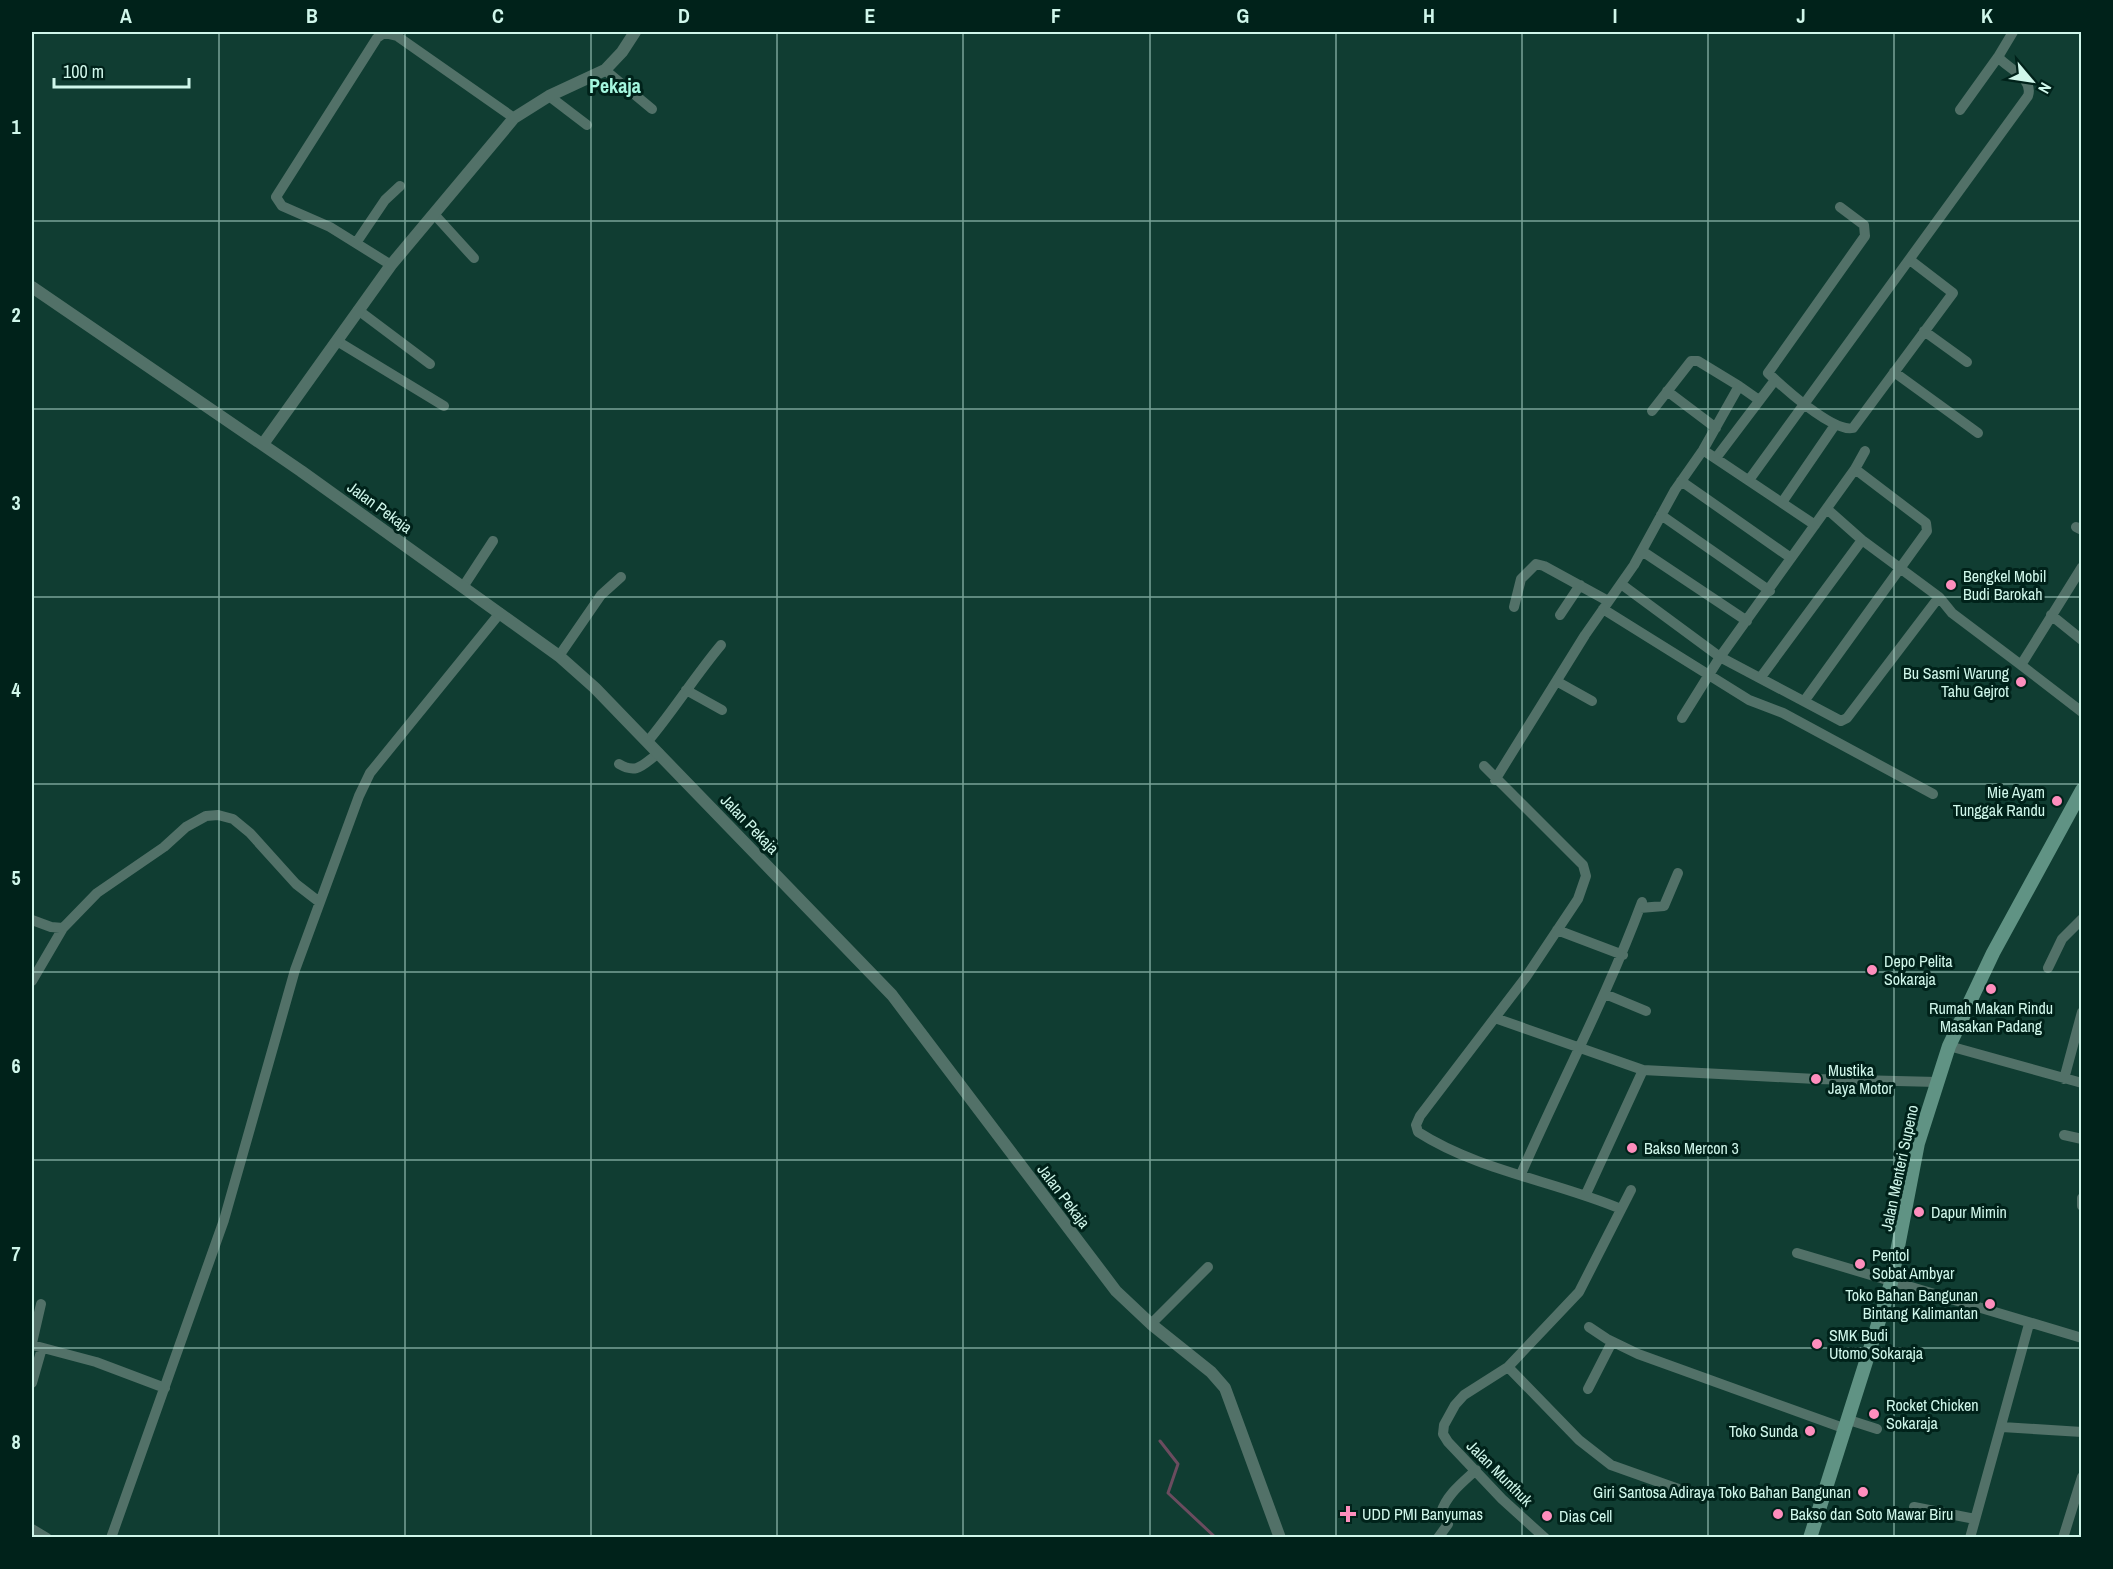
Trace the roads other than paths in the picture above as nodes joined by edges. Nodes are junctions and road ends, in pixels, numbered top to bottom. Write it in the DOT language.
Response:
graph roads {
  1 [pos="635,32"];
  2 [pos="2013,32"];
  3 [pos="1998,57"];
  4 [pos="604,70"];
  5 [pos="549,96"];
  6 [pos="652,108"];
  7 [pos="1960,110"];
  8 [pos="514,118"];
  9 [pos="587,125"];
  10 [pos="400,186"];
  11 [pos="1840,207"];
  12 [pos="434,214"];
  13 [pos="357,240"];
  14 [pos="474,258"];
  15 [pos="1910,260"];
  16 [pos="391,265"];
  17 [pos="32,287"];
  18 [pos="358,310"];
  19 [pos="1924,331"];
  20 [pos="337,341"];
  21 [pos="1966,362"];
  22 [pos="430,364"];
  23 [pos="1894,372"];
  24 [pos="1775,380"];
  25 [pos="1739,386"];
  26 [pos="1667,390"];
  27 [pos="1759,400"];
  28 [pos="1803,402"];
  29 [pos="444,406"];
  30 [pos="1652,411"];
  31 [pos="1835,424"];
  32 [pos="1716,428"];
  33 [pos="1978,433"];
  34 [pos="263,444"];
  35 [pos="1703,450"];
  36 [pos="1865,451"];
  37 [pos="1716,458"];
  38 [pos="1855,469"];
  39 [pos="1749,480"];
  40 [pos="1681,481"];
  41 [pos="1783,501"];
  42 [pos="1827,509"];
  43 [pos="1661,515"];
  44 [pos="1815,525"];
  45 [pos="1863,540"];
  46 [pos="493,541"];
  47 [pos="1641,550"];
  48 [pos="1791,558"];
  49 [pos="2082,567"];
  50 [pos="1901,568"];
  51 [pos="621,577"];
  52 [pos="1621,584"];
  53 [pos="1580,585"];
  54 [pos="463,587"];
  55 [pos="1770,591"];
  56 [pos="1939,597"];
  57 [pos="1605,605"];
  58 [pos="1514,607"];
  59 [pos="500,613"];
  60 [pos="1952,613"];
  61 [pos="1560,615"];
  62 [pos="1925,615"];
  63 [pos="2051,615"];
  64 [pos="1747,621"];
  65 [pos="2082,640"];
  66 [pos="721,645"];
  67 [pos="559,656"];
  68 [pos="1720,657"];
  69 [pos="2021,665"];
  70 [pos="1707,676"];
  71 [pos="1761,676"];
  72 [pos="1558,682"];
  73 [pos="686,690"];
  74 [pos="1592,700"];
  75 [pos="1805,700"];
  76 [pos="722,710"];
  77 [pos="2082,712"];
  78 [pos="1682,718"];
  79 [pos="648,741"];
  80 [pos="659,753"];
  81 [pos="619,764"];
  82 [pos="1484,766"];
  83 [pos="1495,780"];
  84 [pos="2082,790"];
  85 [pos="1933,794"];
  86 [pos="2078,809"];
  87 [pos="1678,873"];
  88 [pos="318,901"];
  89 [pos="2082,919"];
  90 [pos="32,920"];
  91 [pos="63,928"];
  92 [pos="1557,930"];
  93 [pos="1623,955"];
  94 [pos="2048,968"];
  95 [pos="32,981"];
  96 [pos="1605,994"];
  97 [pos="1646,1011"];
  98 [pos="2082,1012"];
  99 [pos="1495,1018"];
  100 [pos="1949,1046"];
  101 [pos="1581,1048"];
  102 [pos="1643,1070"];
  103 [pos="2064,1079"];
  104 [pos="1937,1082"];
  105 [pos="2082,1083"];
  106 [pos="2064,1135"];
  107 [pos="2082,1139"];
  108 [pos="1521,1174"];
  109 [pos="1631,1190"];
  110 [pos="1586,1194"];
  111 [pos="2082,1198"];
  112 [pos="2082,1206"];
  113 [pos="1621,1209"];
  114 [pos="1797,1253"];
  115 [pos="1208,1268"];
  116 [pos="1891,1283"];
  117 [pos="41,1304"];
  118 [pos="1151,1324"];
  119 [pos="2029,1324"];
  120 [pos="1589,1327"];
  121 [pos="2082,1338"];
  122 [pos="1612,1342"];
  123 [pos="35,1346"];
  124 [pos="1508,1367"];
  125 [pos="32,1383"];
  126 [pos="165,1388"];
  127 [pos="1588,1389"];
  128 [pos="1848,1425"];
  129 [pos="2002,1427"];
  130 [pos="1878,1429"];
  131 [pos="2082,1432"];
  132 [pos="1476,1470"];
  133 [pos="2082,1478"];
  134 [pos="1696,1491"];
  135 [pos="1914,1508"];
  136 [pos="1975,1519"];
  137 [pos="32,1529"];
  138 [pos="47,1538"];
  139 [pos="111,1538"];
  140 [pos="1280,1538"];
  141 [pos="1438,1538"];
  142 [pos="1545,1538"];
  143 [pos="1810,1538"];
  144 [pos="1970,1538"];
  145 [pos="2063,1538"];
  1 -- 4 [label="street"];
  2 -- 3 [label="street"];
  3 -- 7 [label="street"];
  3 -- 15 [label="street"];
  4 -- 5 [label="street"];
  4 -- 6 [label="street"];
  5 -- 8 [label="street"];
  5 -- 9 [label="street"];
  8 -- 12 [label="street"];
  8 -- 13 [label="street"];
  10 -- 13 [label="street"];
  11 -- 24 [label="street"];
  12 -- 14 [label="street"];
  12 -- 16 [label="street"];
  13 -- 16 [label="street"];
  15 -- 19 [label="street"];
  15 -- 28 [label="street"];
  16 -- 18 [label="street"];
  17 -- 34 [label="street, Jalan Pekaja"];
  18 -- 20 [label="street"];
  18 -- 22 [label="street"];
  19 -- 21 [label="street"];
  19 -- 23 [label="street"];
  20 -- 29 [label="street"];
  20 -- 34 [label="street"];
  23 -- 31 [label="street"];
  23 -- 33 [label="street"];
  24 -- 27 [label="street"];
  24 -- 28 [label="street"];
  25 -- 26 [label="street"];
  25 -- 27 [label="street"];
  25 -- 32 [label="street"];
  26 -- 30 [label="street"];
  26 -- 32 [label="street"];
  27 -- 37 [label="street"];
  28 -- 31 [label="street"];
  28 -- 39 [label="street"];
  31 -- 41 [label="street"];
  32 -- 35 [label="street"];
  34 -- 54 [label="street, Jalan Pekaja"];
  35 -- 37 [label="street"];
  35 -- 40 [label="street"];
  36 -- 38 [label="street"];
  37 -- 39 [label="street"];
  38 -- 42 [label="street"];
  38 -- 50 [label="street"];
  39 -- 41 [label="street"];
  40 -- 43 [label="street"];
  40 -- 48 [label="street"];
  41 -- 44 [label="street"];
  42 -- 44 [label="street"];
  42 -- 45 [label="street"];
  43 -- 47 [label="street"];
  43 -- 55 [label="street"];
  44 -- 48 [label="street"];
  45 -- 50 [label="street"];
  45 -- 71 [label="street"];
  46 -- 54 [label="street"];
  47 -- 52 [label="street"];
  47 -- 64 [label="street"];
  48 -- 55 [label="street"];
  49 -- 63 [label="street"];
  50 -- 56 [label="street"];
  50 -- 75 [label="street"];
  51 -- 67 [label="street"];
  52 -- 57 [label="street"];
  52 -- 68 [label="street"];
  53 -- 57 [label="street"];
  53 -- 58 [label="street"];
  53 -- 61 [label="street"];
  54 -- 59 [label="street, Jalan Pekaja"];
  55 -- 64 [label="street"];
  56 -- 60 [label="street"];
  56 -- 62 [label="street"];
  57 -- 70 [label="street"];
  57 -- 72 [label="street"];
  59 -- 67 [label="street, Jalan Pekaja"];
  59 -- 88 [label="street"];
  60 -- 62 [label="street"];
  60 -- 69 [label="street"];
  62 -- 75 [label="street"];
  63 -- 65 [label="street"];
  63 -- 69 [label="street"];
  64 -- 68 [label="street"];
  66 -- 73 [label="street"];
  67 -- 79 [label="street, Jalan Pekaja"];
  68 -- 70 [label="street"];
  68 -- 71 [label="street"];
  69 -- 77 [label="street"];
  70 -- 78 [label="street"];
  70 -- 85 [label="street"];
  71 -- 75 [label="street"];
  72 -- 74 [label="street"];
  72 -- 83 [label="street"];
  73 -- 76 [label="street"];
  73 -- 79 [label="street"];
  79 -- 80 [label="street, Jalan Pekaja"];
  80 -- 81 [label="street"];
  80 -- 118 [label="street, Jalan Pekaja"];
  82 -- 83 [label="street"];
  83 -- 92 [label="street"];
  84 -- 86 [label="main road, Jalan Menteri Supeno"];
  86 -- 100 [label="main road, Jalan Menteri Supeno"];
  87 -- 93 [label="street"];
  88 -- 91 [label="street"];
  88 -- 126 [label="street"];
  89 -- 94 [label="street"];
  90 -- 91 [label="street"];
  91 -- 95 [label="street"];
  92 -- 93 [label="street"];
  92 -- 99 [label="street"];
  93 -- 96 [label="street"];
  96 -- 97 [label="street"];
  96 -- 101 [label="street"];
  98 -- 103 [label="street"];
  99 -- 101 [label="street"];
  99 -- 108 [label="street"];
  100 -- 103 [label="street"];
  100 -- 104 [label="main road, Jalan Menteri Supeno"];
  101 -- 102 [label="street"];
  101 -- 108 [label="street"];
  102 -- 104 [label="street"];
  102 -- 110 [label="street"];
  103 -- 105 [label="street"];
  104 -- 116 [label="main road, Jalan Menteri Supeno"];
  106 -- 107 [label="street"];
  108 -- 110 [label="street"];
  109 -- 113 [label="street"];
  110 -- 113 [label="street"];
  111 -- 112 [label="street"];
  113 -- 124 [label="street"];
  114 -- 116 [label="street"];
  115 -- 118 [label="street"];
  116 -- 119 [label="street"];
  116 -- 128 [label="main road, Jalan Menteri Supeno"];
  117 -- 123 [label="street"];
  118 -- 140 [label="street, Jalan Pekaja"];
  119 -- 121 [label="street"];
  119 -- 129 [label="street"];
  120 -- 122 [label="street"];
  122 -- 127 [label="street"];
  122 -- 128 [label="street"];
  123 -- 125 [label="street"];
  123 -- 126 [label="street"];
  124 -- 132 [label="street, Jalan Munthuk"];
  124 -- 134 [label="street"];
  126 -- 139 [label="street"];
  128 -- 130 [label="street"];
  128 -- 143 [label="main road, Jalan Menteri Supeno"];
  129 -- 131 [label="street"];
  129 -- 136 [label="street"];
  132 -- 141 [label="street"];
  132 -- 142 [label="street, Jalan Munthuk"];
  133 -- 145 [label="street"];
  135 -- 136 [label="street"];
  136 -- 144 [label="street"];
  137 -- 138 [label="street"];
}
